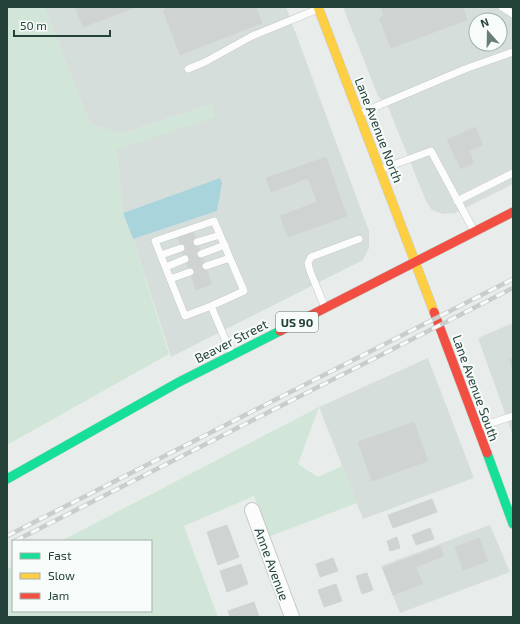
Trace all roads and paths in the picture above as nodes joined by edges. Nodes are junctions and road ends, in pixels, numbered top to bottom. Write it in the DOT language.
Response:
graph roads {
  1 [pos="502,7"];
  2 [pos="318,8"];
  3 [pos="513,14"];
  4 [pos="513,52"];
  5 [pos="188,69"];
  6 [pos="359,114"];
  7 [pos="380,169"];
  8 [pos="513,173"];
  9 [pos="457,200"];
  10 [pos="513,212"];
  11 [pos="475,232"];
  12 [pos="220,234"];
  13 [pos="359,240"];
  14 [pos="197,242"];
  15 [pos="225,245"];
  16 [pos="181,248"];
  17 [pos="201,254"];
  18 [pos="161,255"];
  19 [pos="230,258"];
  20 [pos="185,259"];
  21 [pos="415,261"];
  22 [pos="206,266"];
  23 [pos="166,267"];
  24 [pos="190,272"];
  25 [pos="170,279"];
  26 [pos="211,306"];
  27 [pos="325,307"];
  28 [pos="232,355"];
  29 [pos="513,416"];
  30 [pos="477,428"];
  31 [pos="7,479"];
  32 [pos="252,510"];
  33 [pos="513,524"];
  34 [pos="292,617"];
  1 -- 3 [label="lane"];
  2 -- 5 [label="lane"];
  2 -- 6 [label="main road, Lane Avenue North"];
  4 -- 6 [label="lane"];
  6 -- 7 [label="main road, Lane Avenue North"];
  7 -- 9 [label="lane"];
  7 -- 21 [label="main road, Lane Avenue North"];
  8 -- 9 [label="lane"];
  9 -- 11 [label="lane"];
  10 -- 11 [label="main road, Beaver Street / US 90"];
  11 -- 21 [label="main road, Beaver Street / US 90"];
  12 -- 14 [label="lane"];
  12 -- 15 [label="lane"];
  12 -- 18 [label="lane"];
  13 -- 27 [label="lane"];
  15 -- 17 [label="lane"];
  15 -- 19 [label="lane"];
  16 -- 18 [label="lane"];
  18 -- 23 [label="lane"];
  19 -- 22 [label="lane"];
  19 -- 26 [label="lane"];
  20 -- 23 [label="lane"];
  21 -- 27 [label="main road, Beaver Street / US 90"];
  21 -- 30 [label="main road, Lane Avenue South"];
  23 -- 25 [label="lane"];
  24 -- 25 [label="lane"];
  25 -- 26 [label="lane"];
  26 -- 28 [label="lane"];
  27 -- 28 [label="main road, Beaver Street / US 90"];
  28 -- 31 [label="main road, Beaver Street / US 90"];
  29 -- 30 [label="lane"];
  30 -- 33 [label="main road, Lane Avenue South"];
  32 -- 34 [label="street, Anne Avenue"];
}
